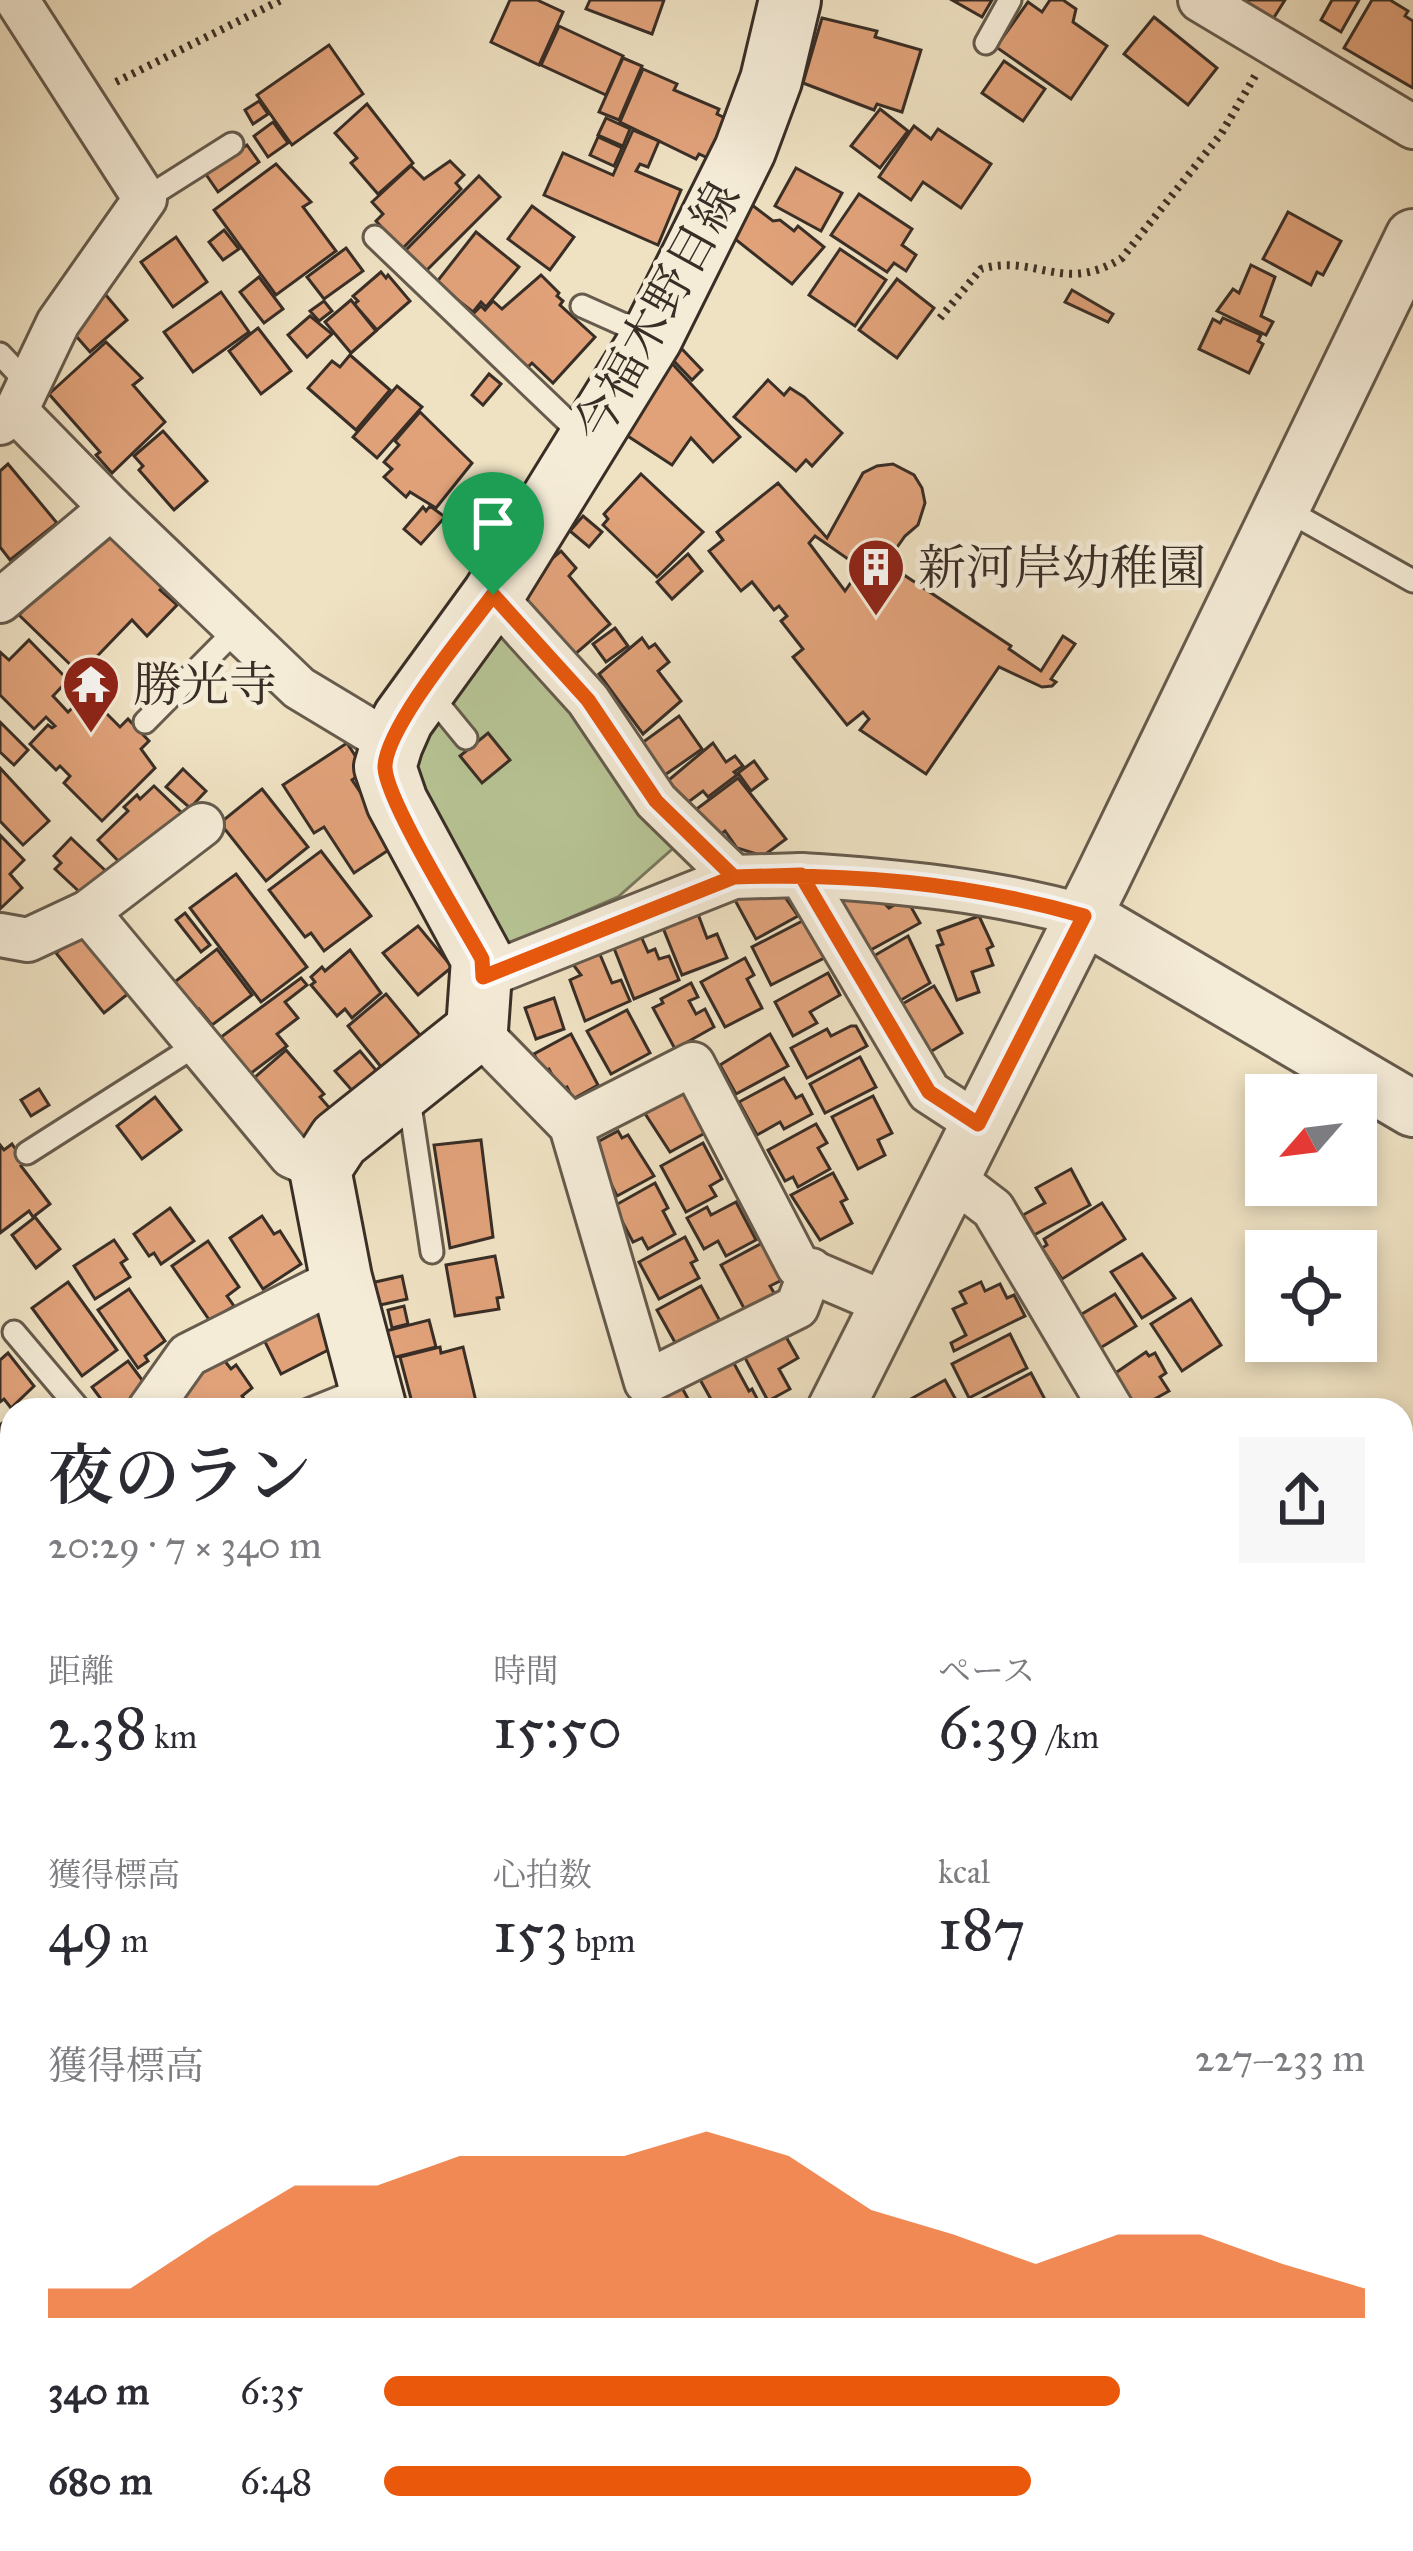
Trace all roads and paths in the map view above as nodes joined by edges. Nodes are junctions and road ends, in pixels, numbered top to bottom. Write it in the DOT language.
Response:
graph roads {
  1 [pos="281,0"];
  2 [pos="790,0"];
  3 [pos="1010,0"];
  4 [pos="1200,0"];
  5 [pos="11,5"];
  6 [pos="1275,41"];
  7 [pos="986,43"];
  8 [pos="83,101"];
  9 [pos="1413,127"];
  10 [pos="232,144"];
  11 [pos="145,199"];
  12 [pos="375,237"];
  13 [pos="1413,237"];
  14 [pos="582,306"];
  15 [pos="940,318"];
  16 [pos="652,338"];
  17 [pos="0,354"];
  18 [pos="15,406"];
  19 [pos="588,441"];
  20 [pos="1282,507"];
  21 [pos="111,508"];
  22 [pos="1413,581"];
  23 [pos="493,595"];
  24 [pos="0,601"];
  25 [pos="237,629"];
  26 [pos="425,688"];
  27 [pos="145,722"];
  28 [pos="466,738"];
  29 [pos="392,744"];
  30 [pos="202,825"];
  31 [pos="801,875"];
  32 [pos="734,877"];
  33 [pos="88,912"];
  34 [pos="1084,916"];
  35 [pos="0,935"];
  36 [pos="480,1003"];
  37 [pos="198,1045"];
  38 [pos="406,1084"];
  39 [pos="1413,1109"];
  40 [pos="978,1124"];
  41 [pos="571,1126"];
  42 [pos="27,1153"];
  43 [pos="320,1169"];
  44 [pos="951,1177"];
  45 [pos="433,1252"];
  46 [pos="811,1270"];
  47 [pos="341,1278"];
  48 [pos="887,1304"];
  49 [pos="14,1332"];
  50 [pos="70,1398"];
  51 [pos="158,1398"];
  52 [pos="373,1398"];
  53 [pos="841,1398"];
  54 [pos="1105,1398"];
  1 -- 8 [label="path"];
  2 -- 16 [label="main road, 今福木野目線"];
  3 -- 7 [label="lane"];
  4 -- 6 [label="street"];
  5 -- 8 [label="street"];
  6 -- 9 [label="street"];
  6 -- 15 [label="path"];
  8 -- 11 [label="street"];
  10 -- 11 [label="lane"];
  11 -- 18 [label="street"];
  12 -- 19 [label="lane"];
  13 -- 20 [label="street"];
  14 -- 16 [label="lane"];
  16 -- 19 [label="main road, 今福木野目線"];
  17 -- 18 [label="lane"];
  18 -- 21 [label="street"];
  19 -- 23 [label="main road, 今福木野目線"];
  20 -- 22 [label="lane"];
  20 -- 34 [label="street"];
  21 -- 24 [label="street"];
  21 -- 25 [label="street"];
  23 -- 26 [label="main road, 今福木野目線"];
  23 -- 32 [label="street"];
  25 -- 27 [label="lane"];
  25 -- 29 [label="street"];
  26 -- 28 [label="lane"];
  26 -- 29 [label="main road, 今福木野目線"];
  29 -- 36 [label="main road"];
  30 -- 33 [label="street"];
  31 -- 32 [label="street"];
  31 -- 34 [label="street"];
  31 -- 40 [label="street"];
  32 -- 36 [label="street"];
  33 -- 35 [label="street"];
  33 -- 37 [label="street"];
  34 -- 39 [label="street"];
  34 -- 40 [label="street"];
  36 -- 38 [label="main road"];
  36 -- 41 [label="street"];
  37 -- 42 [label="lane"];
  37 -- 43 [label="street"];
  38 -- 43 [label="main road"];
  38 -- 45 [label="lane"];
  40 -- 44 [label="street"];
  41 -- 46 [label="street"];
  41 -- 46 [label="street"];
  43 -- 47 [label="main road"];
  44 -- 48 [label="street"];
  44 -- 54 [label="street"];
  46 -- 48 [label="street"];
  47 -- 51 [label="street"];
  47 -- 52 [label="main road"];
  48 -- 53 [label="street"];
  49 -- 50 [label="lane"];
}
